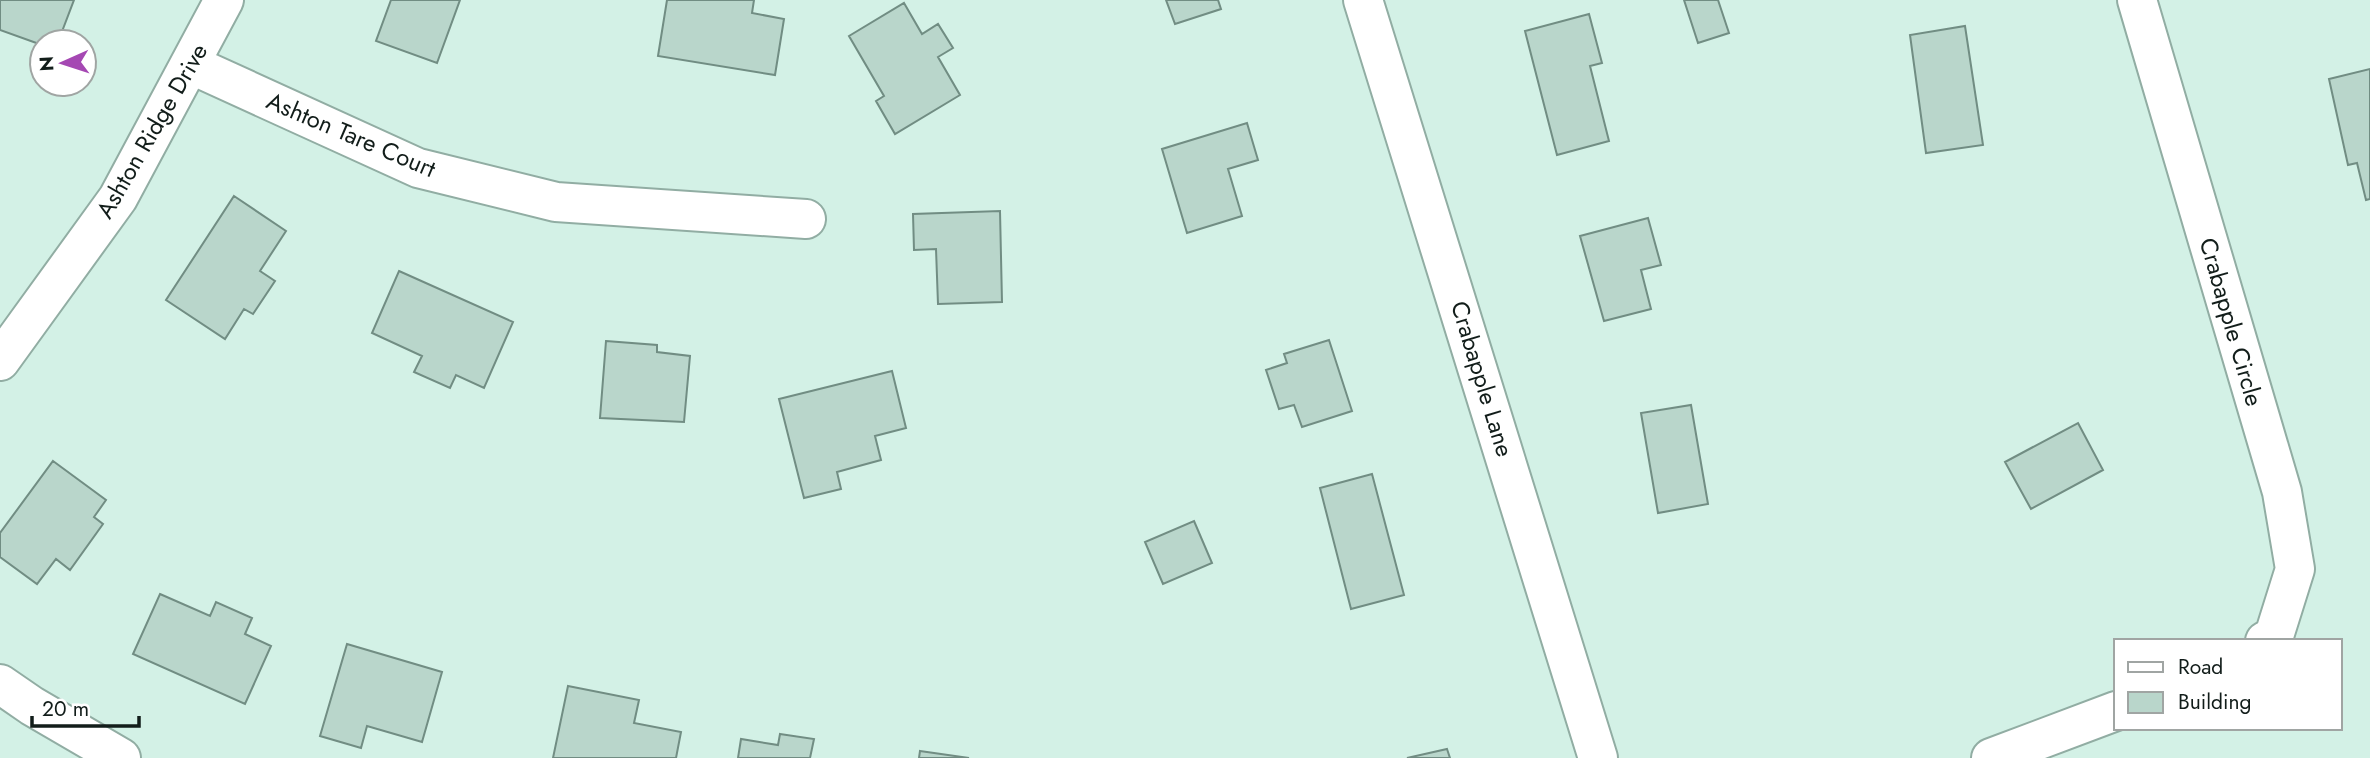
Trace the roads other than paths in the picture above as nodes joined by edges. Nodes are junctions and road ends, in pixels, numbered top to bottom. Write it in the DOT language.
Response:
graph roads {
  1 [pos="224,0"];
  2 [pos="1363,0"];
  3 [pos="2137,0"];
  4 [pos="192,65"];
  5 [pos="806,219"];
  6 [pos="0,361"];
  7 [pos="2269,639"];
  8 [pos="0,684"];
  9 [pos="2114,712"];
  10 [pos="121,758"];
  11 [pos="1598,758"];
  12 [pos="1991,758"];
  1 -- 4 [label="street, Ashton Ridge Drive"];
  2 -- 11 [label="street, Crabapple Lane"];
  3 -- 7 [label="street, Crabapple Circle"];
  4 -- 5 [label="street, Ashton Tare Court"];
  4 -- 6 [label="street, Ashton Ridge Drive"];
  8 -- 10 [label="street"];
  9 -- 12 [label="street"];
}
